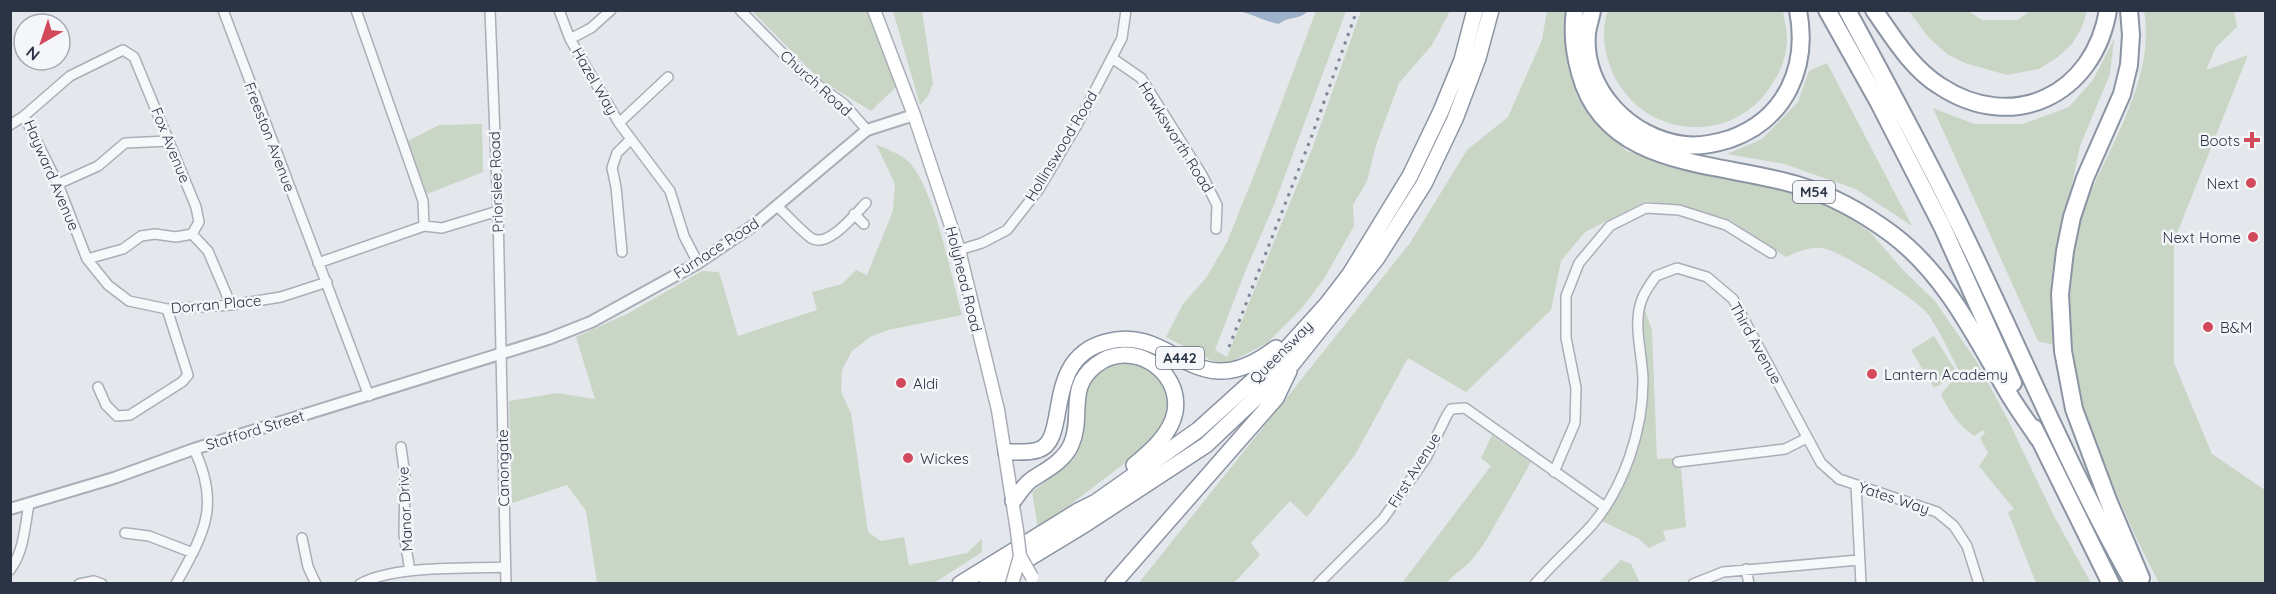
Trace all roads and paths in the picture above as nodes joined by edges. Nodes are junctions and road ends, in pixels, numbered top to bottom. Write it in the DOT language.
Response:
graph roads {
  1 [pos="223,10"];
  2 [pos="356,10"];
  3 [pos="490,10"];
  4 [pos="559,10"];
  5 [pos="611,10"];
  6 [pos="740,10"];
  7 [pos="874,10"];
  8 [pos="1126,10"];
  9 [pos="1475,10"];
  10 [pos="1491,10"];
  11 [pos="1575,10"];
  12 [pos="1592,10"];
  13 [pos="1798,10"];
  14 [pos="1827,10"];
  15 [pos="1847,10"];
  16 [pos="1874,10"];
  17 [pos="2108,10"];
  18 [pos="2129,10"];
  19 [pos="570,39"];
  20 [pos="134,57"];
  21 [pos="1112,58"];
  22 [pos="668,77"];
  23 [pos="914,115"];
  24 [pos="24,116"];
  25 [pos="619,123"];
  26 [pos="10,125"];
  27 [pos="867,130"];
  28 [pos="631,139"];
  29 [pos="169,141"];
  30 [pos="58,184"];
  31 [pos="866,203"];
  32 [pos="777,206"];
  33 [pos="498,211"];
  34 [pos="854,214"];
  35 [pos="864,224"];
  36 [pos="424,225"];
  37 [pos="1216,229"];
  38 [pos="192,234"];
  39 [pos="959,250"];
  40 [pos="622,252"];
  41 [pos="1771,253"];
  42 [pos="87,259"];
  43 [pos="318,262"];
  44 [pos="698,263"];
  45 [pos="1350,274"];
  46 [pos="327,282"];
  47 [pos="108,285"];
  48 [pos="231,305"];
  49 [pos="167,309"];
  50 [pos="500,353"];
  51 [pos="1293,363"];
  52 [pos="98,387"];
  53 [pos="369,396"];
  54 [pos="1807,438"];
  55 [pos="2038,438"];
  56 [pos="401,447"];
  57 [pos="194,449"];
  58 [pos="1006,452"];
  59 [pos="1678,462"];
  60 [pos="1554,472"];
  61 [pos="1839,479"];
  62 [pos="1856,485"];
  63 [pos="1013,501"];
  64 [pos="29,504"];
  65 [pos="1605,507"];
  66 [pos="10,509"];
  67 [pos="1078,511"];
  68 [pos="125,534"];
  69 [pos="302,538"];
  70 [pos="193,553"];
  71 [pos="1020,556"];
  72 [pos="1859,560"];
  73 [pos="506,567"];
  74 [pos="1746,569"];
  75 [pos="10,570"];
  76 [pos="410,571"];
  77 [pos="1033,580"];
  78 [pos="79,584"];
  79 [pos="102,584"];
  80 [pos="176,584"];
  81 [pos="316,584"];
  82 [pos="360,584"];
  83 [pos="506,584"];
  84 [pos="960,584"];
  85 [pos="987,584"];
  86 [pos="1012,584"];
  87 [pos="1113,584"];
  88 [pos="1318,584"];
  89 [pos="1535,584"];
  90 [pos="1693,584"];
  91 [pos="1749,584"];
  92 [pos="1861,584"];
  93 [pos="1979,584"];
  94 [pos="2111,584"];
  95 [pos="2134,584"];
  96 [pos="2143,584"];
  1 -- 43 [label="street, Freeston Avenue"];
  2 -- 36 [label="street"];
  3 -- 33 [label="street, Priorslee Road"];
  4 -- 19 [label="street, Hazel Way"];
  5 -- 19 [label="street, Hazel Way"];
  6 -- 27 [label="street, Church Road"];
  7 -- 23 [label="main road, Holyhead Road"];
  8 -- 21 [label="street, Hollinswood Road"];
  9 -- 45 [label="highway, Queensway / A442"];
  10 -- 51 [label="highway, Queensway"];
  11 -- 55 [label="highway, M54"];
  12 -- 13 [label="highway"];
  14 -- 55 [label="highway, M54"];
  15 -- 95 [label="highway"];
  16 -- 17 [label="highway"];
  18 -- 96 [label="highway"];
  19 -- 25 [label="street, Hazel Way"];
  20 -- 24 [label="street, Hayward Avenue"];
  20 -- 29 [label="street, Fox Avenue"];
  21 -- 37 [label="street, Hawksworth Road"];
  21 -- 39 [label="street, Hollinswood Road"];
  22 -- 25 [label="street, Hazel Way"];
  23 -- 27 [label="street, Furnace Road"];
  23 -- 39 [label="main road, Holyhead Road"];
  24 -- 26 [label="street"];
  24 -- 30 [label="street, Hayward Avenue"];
  25 -- 28 [label="street, Hazel Way"];
  27 -- 32 [label="street, Furnace Road"];
  28 -- 40 [label="street"];
  28 -- 44 [label="street, Hazel Way"];
  29 -- 30 [label="street"];
  29 -- 38 [label="street, Fox Avenue"];
  30 -- 42 [label="street, Hayward Avenue"];
  31 -- 34 [label="street"];
  32 -- 34 [label="street"];
  32 -- 44 [label="street, Furnace Road"];
  33 -- 36 [label="street"];
  33 -- 50 [label="street, Priorslee Road"];
  34 -- 35 [label="street"];
  36 -- 43 [label="street"];
  38 -- 42 [label="street"];
  38 -- 48 [label="street"];
  39 -- 58 [label="main road, Holyhead Road"];
  41 -- 60 [label="street"];
  42 -- 47 [label="street, Hayward Avenue"];
  43 -- 46 [label="street, Freeston Avenue"];
  44 -- 50 [label="street, Furnace Road"];
  45 -- 58 [label="highway, A442"];
  45 -- 67 [label="highway, Queensway / A442"];
  46 -- 48 [label="street, Dorran Place"];
  46 -- 53 [label="street, Freeston Avenue"];
  47 -- 49 [label="street, Dorran Place"];
  48 -- 49 [label="street, Dorran Place"];
  49 -- 52 [label="street"];
  50 -- 53 [label="street, Stafford Street"];
  50 -- 73 [label="street, Canongate"];
  51 -- 85 [label="highway, Queensway"];
  51 -- 87 [label="highway"];
  53 -- 57 [label="street, Stafford Street"];
  54 -- 59 [label="street"];
  54 -- 61 [label="street, Third Avenue"];
  54 -- 65 [label="street, Third Avenue"];
  55 -- 94 [label="highway, M54"];
  56 -- 76 [label="street, Manor Drive"];
  57 -- 64 [label="street, Stafford Street"];
  57 -- 70 [label="street"];
  58 -- 63 [label="main road, Holyhead Road"];
  60 -- 65 [label="street, First Avenue"];
  60 -- 88 [label="street, First Avenue"];
  61 -- 62 [label="street, Yates Way"];
  62 -- 72 [label="street"];
  62 -- 93 [label="street, Yates Way"];
  63 -- 67 [label="highway, A442"];
  63 -- 71 [label="main road, Holyhead Road, bridge"];
  64 -- 66 [label="street, Stafford Street"];
  64 -- 75 [label="street"];
  65 -- 89 [label="street, Third Avenue"];
  67 -- 84 [label="highway, Queensway / A442"];
  68 -- 70 [label="street"];
  69 -- 81 [label="street"];
  70 -- 80 [label="street"];
  71 -- 77 [label="main road, Holyhead Road, bridge"];
  71 -- 86 [label="main road, Holyhead Road, bridge"];
  72 -- 74 [label="street"];
  72 -- 92 [label="street"];
  73 -- 76 [label="street"];
  73 -- 83 [label="street, Canongate"];
  74 -- 90 [label="street"];
  74 -- 91 [label="street"];
  76 -- 82 [label="street"];
  78 -- 79 [label="street"];
}
